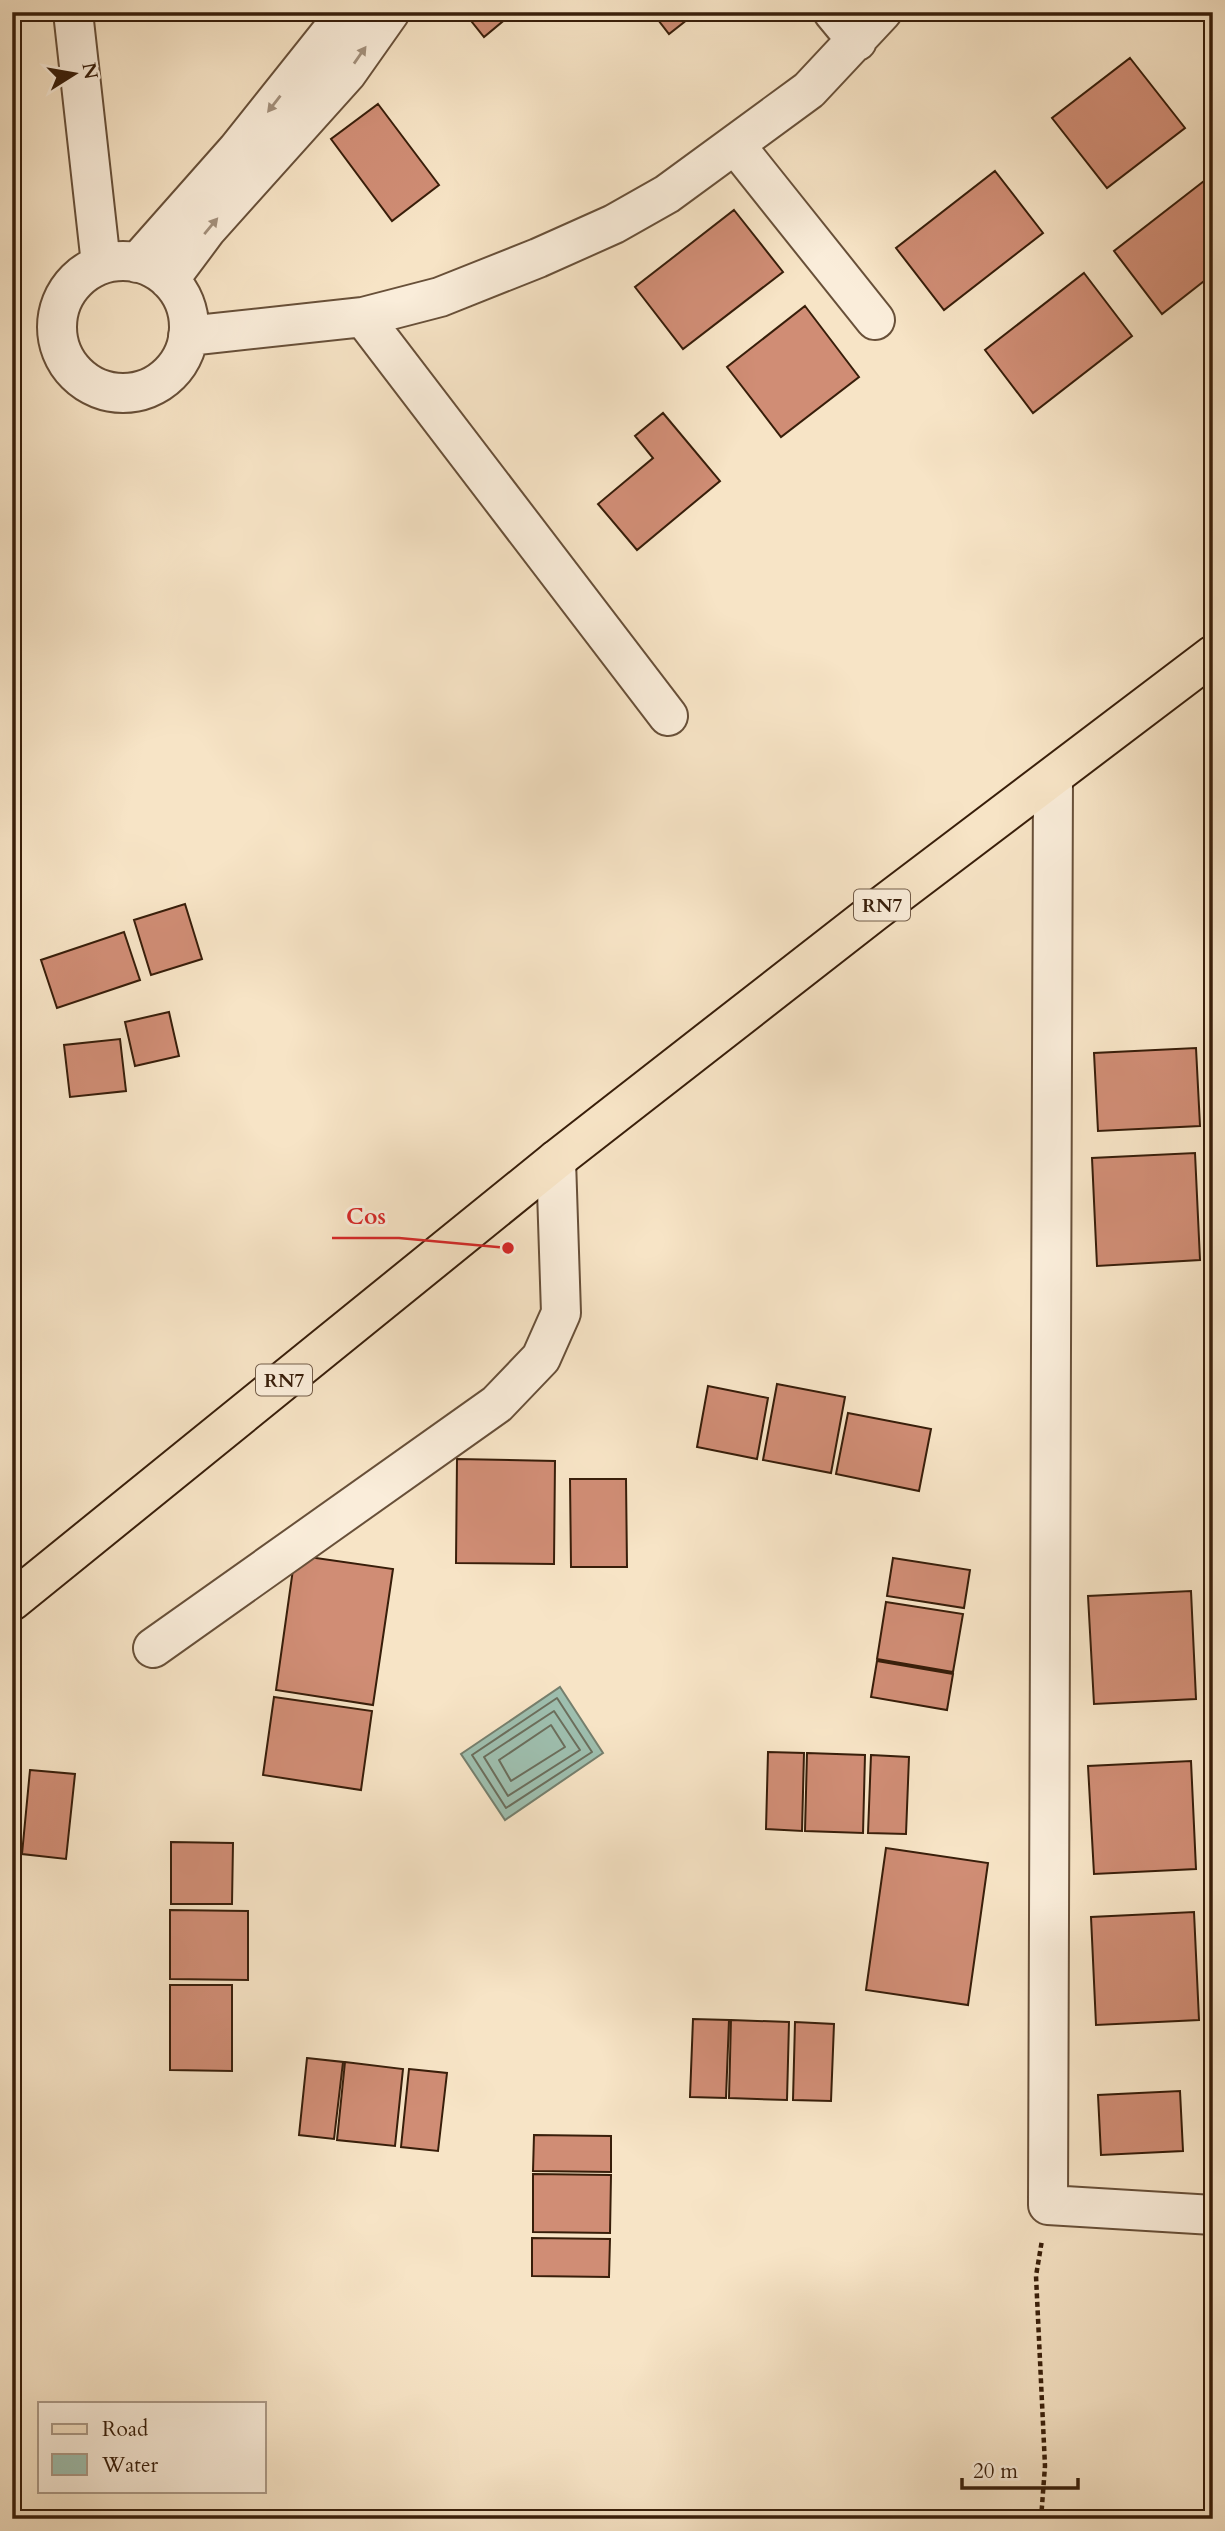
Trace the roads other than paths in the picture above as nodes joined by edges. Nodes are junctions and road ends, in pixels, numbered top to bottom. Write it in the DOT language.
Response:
graph roads {
  1 [pos="73,12"];
  2 [pos="347,12"];
  3 [pos="390,12"];
  4 [pos="882,12"];
  5 [pos="845,27"];
  6 [pos="736,146"];
  7 [pos="136,269"];
  8 [pos="363,317"];
  9 [pos="874,320"];
  10 [pos="188,336"];
  11 [pos="1213,655"];
  12 [pos="668,716"];
  13 [pos="1053,777"];
  14 [pos="556,1160"];
  15 [pos="12,1601"];
  16 [pos="153,1648"];
  17 [pos="1213,2215"];
  1 -- 7 [label="street"];
  2 -- 7 [label="street, one-way"];
  7 -- 3 [label="street, one-way"];
  4 -- 5 [label="street"];
  5 -- 6 [label="street"];
  6 -- 8 [label="street"];
  6 -- 9 [label="street"];
  7 -- 10 [label="street"];
  7 -- 10 [label="street"];
  8 -- 10 [label="street"];
  8 -- 12 [label="street"];
  11 -- 13 [label="main road, RN7"];
  13 -- 14 [label="main road, RN7"];
  13 -- 17 [label="street"];
  14 -- 15 [label="main road, RN7"];
  14 -- 16 [label="street"];
}
